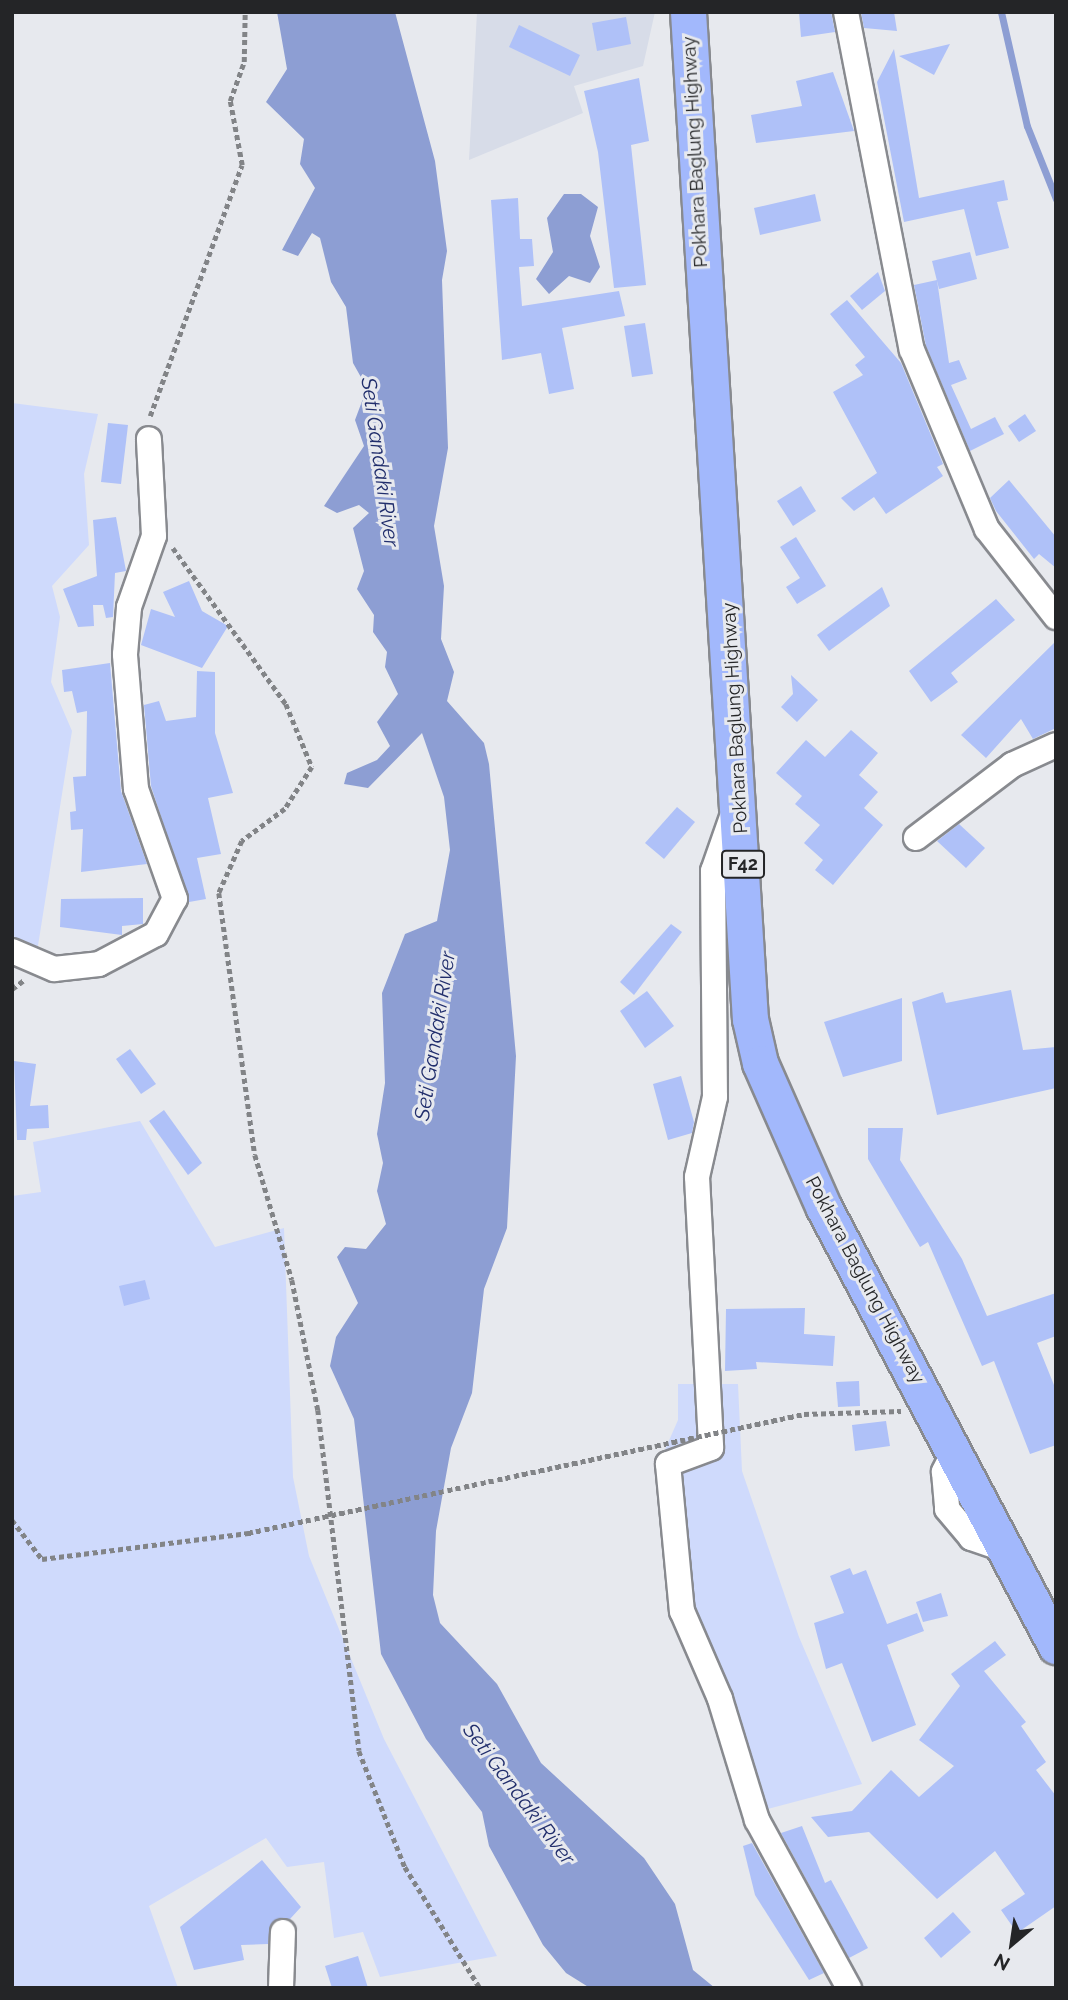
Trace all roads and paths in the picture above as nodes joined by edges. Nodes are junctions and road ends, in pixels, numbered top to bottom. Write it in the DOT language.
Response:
graph roads {
  1 [pos="245,12"];
  2 [pos="688,12"];
  3 [pos="846,12"];
  4 [pos="149,439"];
  5 [pos="169,532"];
  6 [pos="1056,617"];
  7 [pos="1056,745"];
  8 [pos="741,794"];
  9 [pos="916,838"];
  10 [pos="12,951"];
  11 [pos="916,1374"];
  12 [pos="12,1520"];
  13 [pos="1056,1646"];
  14 [pos="283,1932"];
  15 [pos="281,1988"];
  16 [pos="480,1988"];
  17 [pos="849,1988"];
  1 -- 4 [label="path"];
  2 -- 8 [label="highway, Pokhara Baglung Highway / F42"];
  3 -- 6 [label="street"];
  4 -- 10 [label="street"];
  5 -- 16 [label="path"];
  7 -- 9 [label="street"];
  8 -- 11 [label="highway, Pokhara Baglung Highway / F42"];
  8 -- 17 [label="street"];
  11 -- 12 [label="path, bridge"];
  11 -- 13 [label="highway, Pokhara Baglung Highway / F42"];
  14 -- 15 [label="street"];
}
